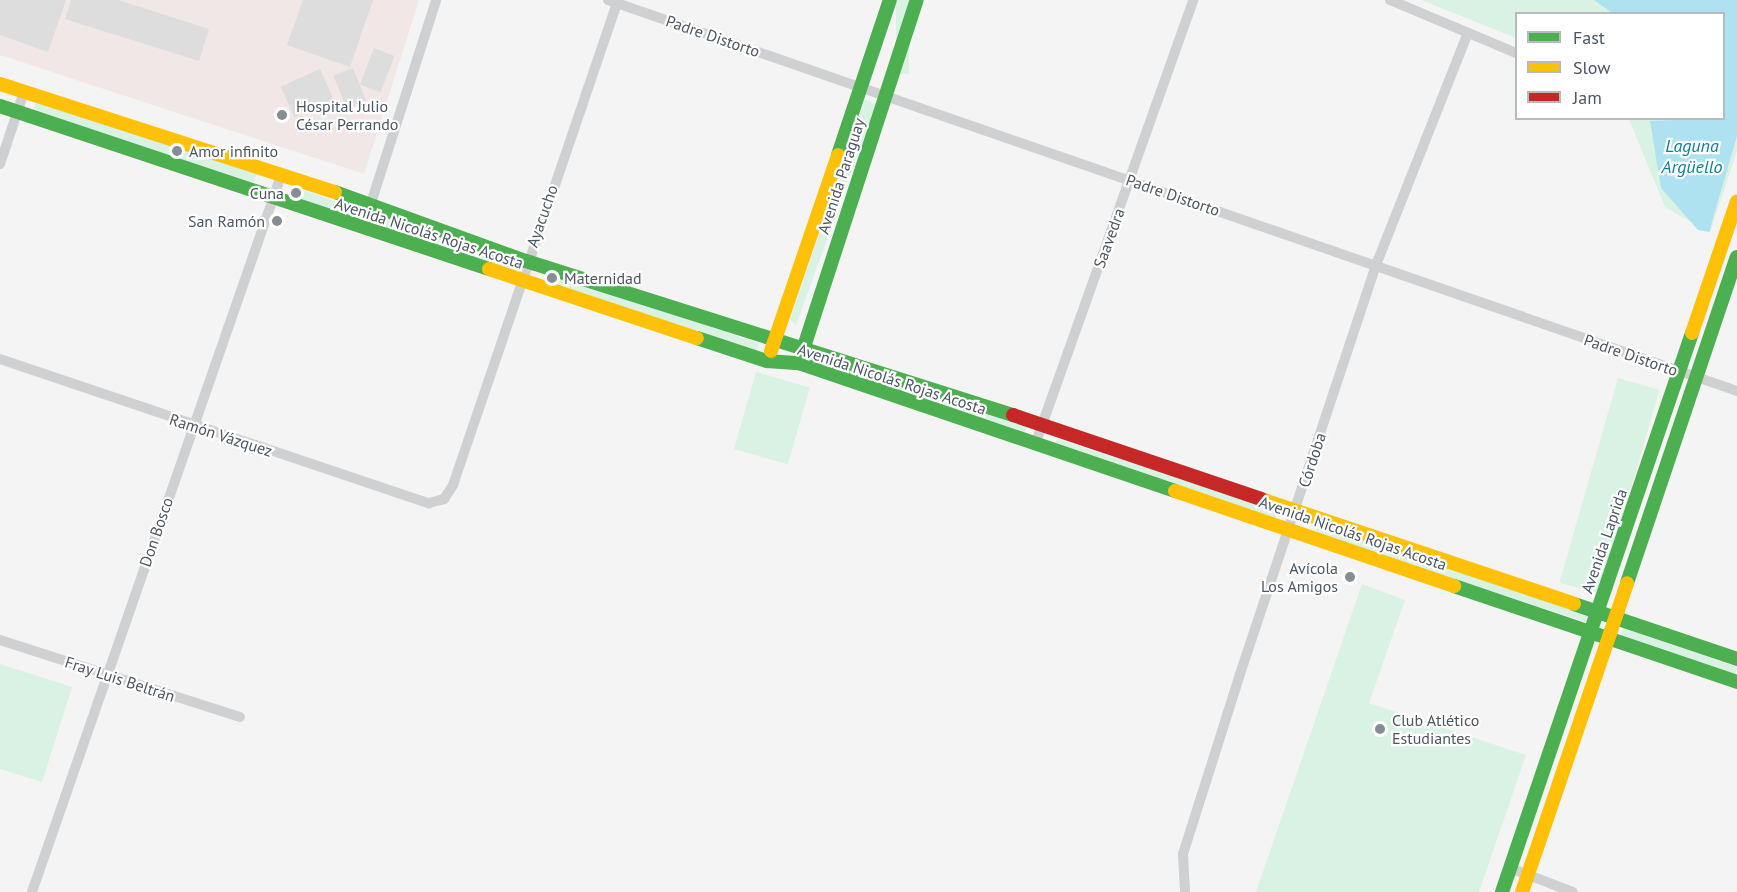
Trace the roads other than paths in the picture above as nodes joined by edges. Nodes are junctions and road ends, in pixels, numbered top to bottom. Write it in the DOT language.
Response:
graph roads {
  1 [pos="436,0"];
  2 [pos="890,0"];
  3 [pos="917,0"];
  4 [pos="1193,0"];
  5 [pos="1390,0"];
  6 [pos="614,1"];
  7 [pos="1467,35"];
  8 [pos="1515,53"];
  9 [pos="0,84"];
  10 [pos="861,88"];
  11 [pos="24,92"];
  12 [pos="885,96"];
  13 [pos="0,106"];
  14 [pos="17,112"];
  15 [pos="0,164"];
  16 [pos="282,173"];
  17 [pos="1130,180"];
  18 [pos="273,198"];
  19 [pos="1737,201"];
  20 [pos="371,204"];
  21 [pos="363,228"];
  22 [pos="1737,257"];
  23 [pos="526,261"];
  24 [pos="1376,264"];
  25 [pos="520,280"];
  26 [pos="774,341"];
  27 [pos="804,346"];
  28 [pos="0,358"];
  29 [pos="767,361"];
  30 [pos="799,363"];
  31 [pos="1678,372"];
  32 [pos="1693,376"];
  33 [pos="1737,391"];
  34 [pos="193,426"];
  35 [pos="1039,435"];
  36 [pos="444,499"];
  37 [pos="1295,513"];
  38 [pos="1289,529"];
  39 [pos="1597,611"];
  40 [pos="1612,617"];
  41 [pos="1591,632"];
  42 [pos="1606,637"];
  43 [pos="0,640"];
  44 [pos="1737,659"];
  45 [pos="106,676"];
  46 [pos="1737,682"];
  47 [pos="240,717"];
  48 [pos="1510,868"];
  49 [pos="1528,875"];
  50 [pos="32,892"];
  51 [pos="1185,892"];
  52 [pos="1502,892"];
  53 [pos="1522,892"];
  54 [pos="1573,892"];
  1 -- 20 [label="street"];
  2 -- 10 [label="main road, Avenida Paraguay"];
  3 -- 12 [label="main road, Avenida Paraguay"];
  4 -- 17 [label="street, Saavedra"];
  5 -- 7 [label="street"];
  6 -- 10 [label="street, Padre Distorto"];
  6 -- 23 [label="street, Ayacucho"];
  7 -- 8 [label="street"];
  7 -- 24 [label="street, Córdoba"];
  9 -- 11 [label="main road, Avenida Nicolás Rojas Acosta"];
  10 -- 12 [label="street, Padre Distorto"];
  10 -- 26 [label="main road, Avenida Paraguay"];
  11 -- 14 [label="street"];
  11 -- 16 [label="main road, Avenida Nicolás Rojas Acosta"];
  12 -- 17 [label="street, Padre Distorto"];
  12 -- 27 [label="main road, Avenida Paraguay"];
  13 -- 14 [label="main road, Avenida Nicolás Rojas Acosta"];
  14 -- 15 [label="street"];
  14 -- 18 [label="main road, Avenida Nicolás Rojas Acosta"];
  16 -- 18 [label="street, Don Bosco"];
  16 -- 20 [label="main road, Avenida Nicolás Rojas Acosta"];
  17 -- 24 [label="street, Padre Distorto"];
  17 -- 35 [label="street, Saavedra"];
  18 -- 21 [label="main road, Avenida Nicolás Rojas Acosta"];
  18 -- 34 [label="street, Don Bosco"];
  19 -- 31 [label="main road, Avenida Laprida"];
  20 -- 21 [label="street"];
  20 -- 23 [label="main road, Avenida Nicolás Rojas Acosta"];
  21 -- 25 [label="main road, Avenida Nicolás Rojas Acosta"];
  22 -- 32 [label="main road, Avenida Laprida"];
  23 -- 25 [label="street, Ayacucho"];
  23 -- 26 [label="main road, Avenida Nicolás Rojas Acosta"];
  24 -- 31 [label="street, Padre Distorto"];
  24 -- 37 [label="street, Córdoba"];
  25 -- 29 [label="main road, Avenida Nicolás Rojas Acosta"];
  25 -- 36 [label="street, Ayacucho"];
  26 -- 27 [label="main road, Avenida Nicolás Rojas Acosta"];
  26 -- 29 [label="main road, Avenida Paraguay"];
  27 -- 30 [label="main road, Avenida Paraguay"];
  27 -- 35 [label="main road, Avenida Nicolás Rojas Acosta"];
  28 -- 34 [label="street, Ramón Vázquez"];
  29 -- 30 [label="main road, Avenida Nicolás Rojas Acosta"];
  30 -- 35 [label="main road, Avenida Nicolás Rojas Acosta"];
  31 -- 32 [label="street, Padre Distorto"];
  31 -- 39 [label="main road, Avenida Laprida"];
  32 -- 33 [label="street, Padre Distorto"];
  32 -- 40 [label="main road, Avenida Laprida"];
  34 -- 36 [label="street, Ramón Vázquez"];
  34 -- 45 [label="street, Don Bosco"];
  35 -- 37 [label="main road, Avenida Nicolás Rojas Acosta"];
  35 -- 38 [label="main road, Avenida Nicolás Rojas Acosta"];
  37 -- 38 [label="street, Córdoba"];
  37 -- 39 [label="main road, Avenida Nicolás Rojas Acosta"];
  38 -- 41 [label="main road, Avenida Nicolás Rojas Acosta"];
  38 -- 51 [label="street, Córdoba"];
  39 -- 40 [label="main road, Avenida Nicolás Rojas Acosta"];
  39 -- 41 [label="main road, Avenida Laprida"];
  40 -- 42 [label="main road, Avenida Laprida"];
  40 -- 44 [label="main road, Avenida Nicolás Rojas Acosta"];
  41 -- 42 [label="main road, Avenida Nicolás Rojas Acosta"];
  41 -- 48 [label="main road, Avenida Laprida"];
  42 -- 46 [label="main road, Avenida Nicolás Rojas Acosta"];
  42 -- 49 [label="main road, Avenida Laprida"];
  43 -- 45 [label="street, Fray Luis Beltrán"];
  45 -- 47 [label="street, Fray Luis Beltrán"];
  45 -- 50 [label="street, Don Bosco"];
  48 -- 49 [label="street"];
  48 -- 52 [label="main road, Avenida Laprida"];
  49 -- 53 [label="main road, Avenida Laprida"];
  49 -- 54 [label="street"];
}
